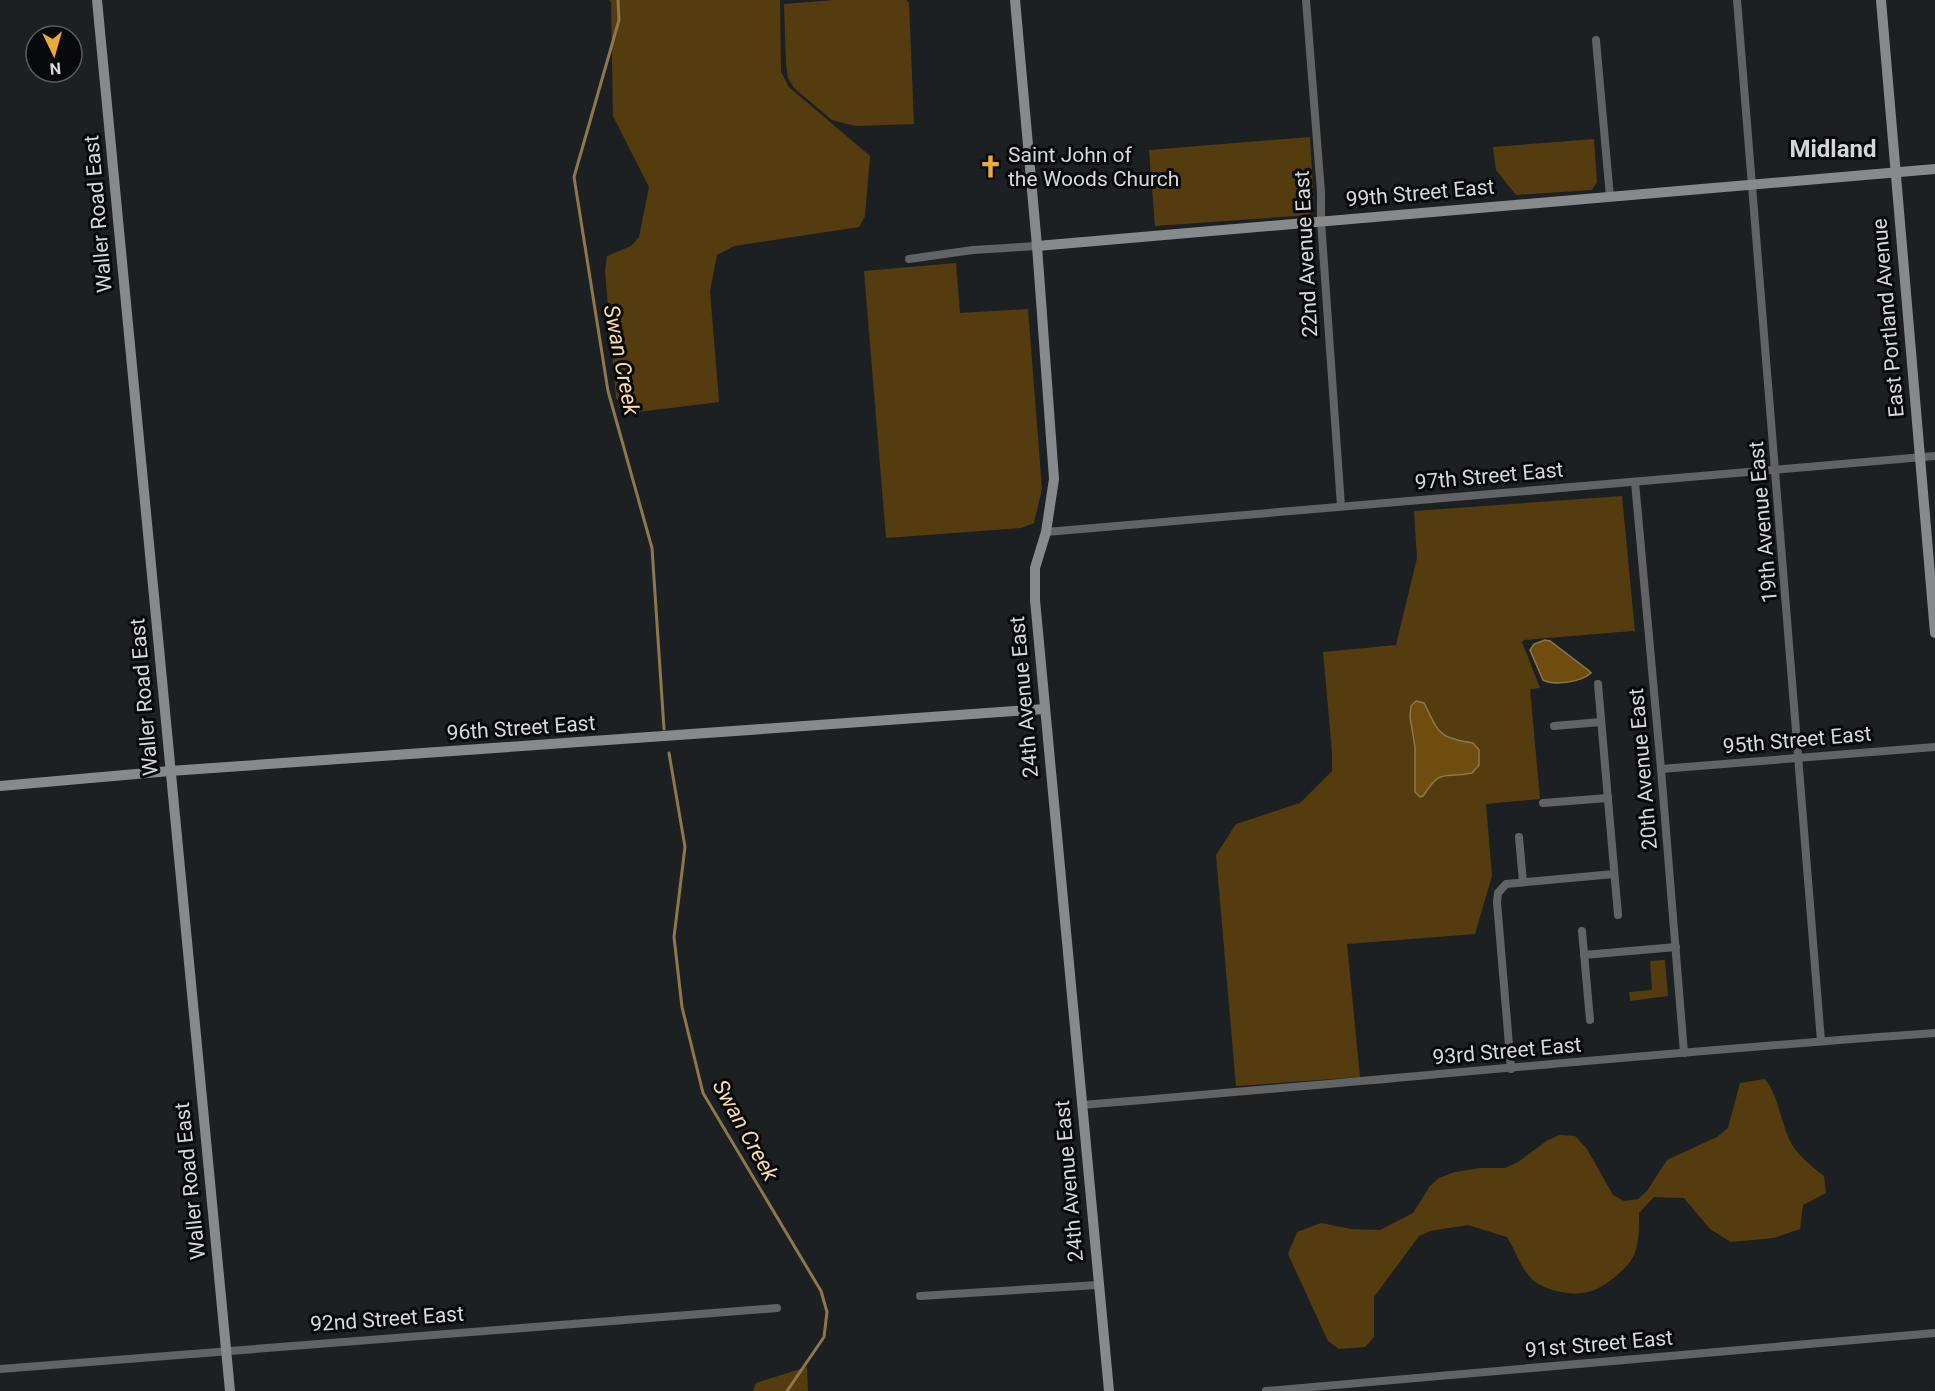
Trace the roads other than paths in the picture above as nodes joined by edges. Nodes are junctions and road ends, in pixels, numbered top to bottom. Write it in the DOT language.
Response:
graph roads {
  1 [pos="97,0"];
  2 [pos="1015,0"];
  3 [pos="1306,0"];
  4 [pos="1737,0"];
  5 [pos="1881,0"];
  6 [pos="1596,40"];
  7 [pos="1935,169"];
  8 [pos="1896,172"];
  9 [pos="1753,185"];
  10 [pos="1610,197"];
  11 [pos="1321,220"];
  12 [pos="1037,246"];
  13 [pos="909,258"];
  14 [pos="1935,456"];
  15 [pos="1920,458"];
  16 [pos="1776,470"];
  17 [pos="1635,482"];
  18 [pos="1341,506"];
  19 [pos="1046,531"];
  20 [pos="1935,633"];
  21 [pos="1598,684"];
  22 [pos="1044,709"];
  23 [pos="1601,722"];
  24 [pos="1554,726"];
  25 [pos="1935,747"];
  26 [pos="1800,758"];
  27 [pos="1661,769"];
  28 [pos="170,771"];
  29 [pos="0,786"];
  30 [pos="1608,798"];
  31 [pos="1543,803"];
  32 [pos="1519,837"];
  33 [pos="1614,874"];
  34 [pos="1523,882"];
  35 [pos="1618,915"];
  36 [pos="1582,931"];
  37 [pos="1676,947"];
  38 [pos="1584,955"];
  39 [pos="1590,1020"];
  40 [pos="1935,1033"];
  41 [pos="1821,1041"];
  42 [pos="1684,1053"];
  43 [pos="1511,1069"];
  44 [pos="1082,1105"];
  45 [pos="1098,1284"];
  46 [pos="920,1296"];
  47 [pos="777,1308"];
  48 [pos="1935,1333"];
  49 [pos="226,1350"];
  50 [pos="0,1369"];
  51 [pos="230,1391"];
  52 [pos="1109,1391"];
  53 [pos="1266,1391"];
  1 -- 28 [label="street, Waller Road East"];
  2 -- 12 [label="street, 24th Avenue East"];
  3 -- 11 [label="street, 22nd Avenue East"];
  4 -- 9 [label="street, 19th Avenue East"];
  5 -- 8 [label="street, East Portland Avenue"];
  6 -- 10 [label="street"];
  7 -- 8 [label="street, 99th Street East"];
  8 -- 9 [label="street, 99th Street East"];
  8 -- 15 [label="street, East Portland Avenue"];
  9 -- 10 [label="street, 99th Street East"];
  9 -- 16 [label="street, 19th Avenue East"];
  10 -- 11 [label="street, 99th Street East"];
  11 -- 12 [label="street, 99th Street East"];
  11 -- 18 [label="street, 22nd Avenue East"];
  12 -- 13 [label="street, 99th Street East"];
  12 -- 19 [label="street, 24th Avenue East"];
  14 -- 15 [label="street, 97th Street East"];
  15 -- 16 [label="street, 97th Street East"];
  15 -- 20 [label="street, East Portland Avenue"];
  16 -- 17 [label="street, 97th Street East"];
  16 -- 26 [label="street, 19th Avenue East"];
  17 -- 18 [label="street, 97th Street East"];
  17 -- 27 [label="street, 20th Avenue East"];
  18 -- 19 [label="street, 97th Street East"];
  19 -- 22 [label="street, 24th Avenue East"];
  21 -- 23 [label="street"];
  22 -- 28 [label="street, 96th Street East"];
  22 -- 44 [label="street, 24th Avenue East"];
  23 -- 24 [label="street"];
  23 -- 30 [label="street"];
  25 -- 26 [label="street, 95th Street East"];
  26 -- 27 [label="street, 95th Street East"];
  26 -- 41 [label="street, 19th Avenue East"];
  27 -- 37 [label="street, 20th Avenue East"];
  28 -- 29 [label="street, 96th Street East"];
  28 -- 49 [label="street, Waller Road East"];
  30 -- 31 [label="street"];
  30 -- 33 [label="street"];
  32 -- 34 [label="street"];
  33 -- 34 [label="street"];
  33 -- 35 [label="street"];
  34 -- 43 [label="street"];
  36 -- 38 [label="street"];
  37 -- 38 [label="street"];
  37 -- 42 [label="street, 20th Avenue East"];
  38 -- 39 [label="street"];
  40 -- 41 [label="street, 93rd Street East"];
  41 -- 42 [label="street, 93rd Street East"];
  42 -- 43 [label="street, 93rd Street East"];
  43 -- 44 [label="street, 93rd Street East"];
  44 -- 45 [label="street, 24th Avenue East"];
  45 -- 46 [label="street"];
  45 -- 52 [label="street, 24th Avenue East"];
  47 -- 49 [label="street, 92nd Street East"];
  48 -- 53 [label="street, 91st Street East"];
  49 -- 50 [label="street, 92nd Street East"];
  49 -- 51 [label="street, Waller Road East"];
}
